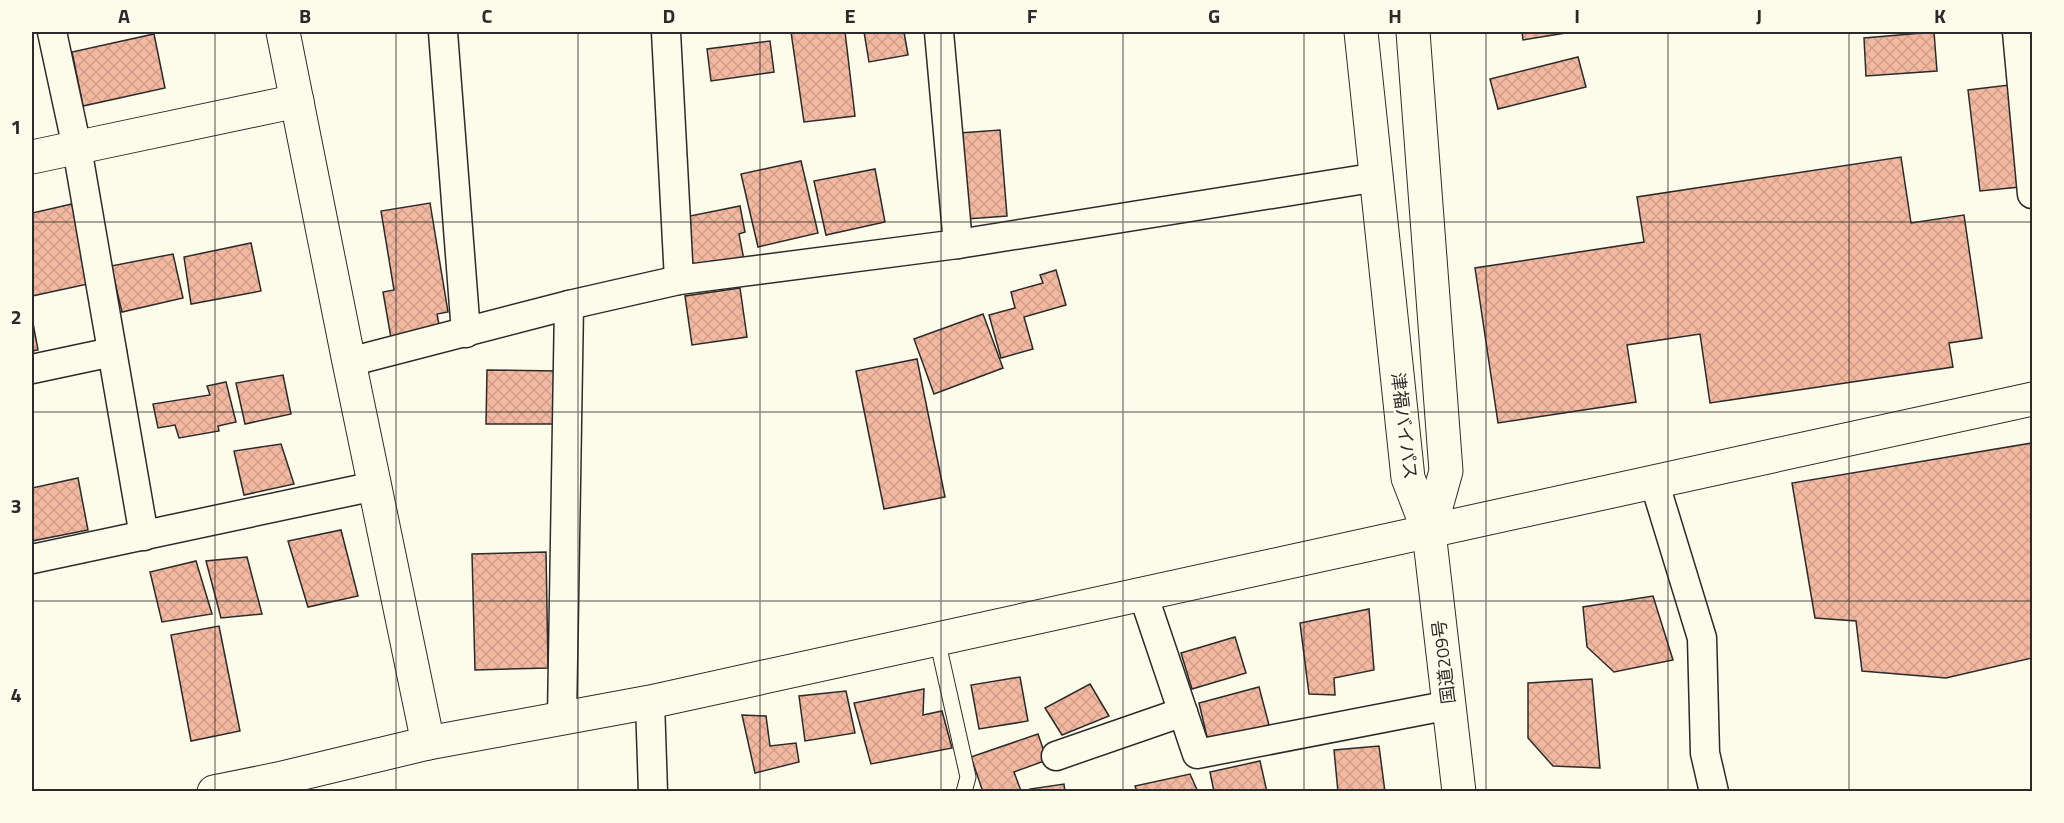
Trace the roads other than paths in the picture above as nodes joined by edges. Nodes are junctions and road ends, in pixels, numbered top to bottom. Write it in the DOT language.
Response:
graph roads {
  1 [pos="52,32"];
  2 [pos="283,32"];
  3 [pos="443,32"];
  4 [pos="666,32"];
  5 [pos="939,32"];
  6 [pos="1361,32"];
  7 [pos="1413,32"];
  8 [pos="2017,32"];
  9 [pos="297,101"];
  10 [pos="76,148"];
  11 [pos="32,157"];
  12 [pos="1378,177"];
  13 [pos="2032,194"];
  14 [pos="958,244"];
  15 [pos="679,280"];
  16 [pos="569,305"];
  17 [pos="466,333"];
  18 [pos="112,352"];
  19 [pos="349,362"];
  20 [pos="32,369"];
  21 [pos="2032,399"];
  22 [pos="1654,481"];
  23 [pos="375,486"];
  24 [pos="1429,532"];
  25 [pos="144,536"];
  26 [pos="32,558"];
  27 [pos="1143,594"];
  28 [pos="937,639"];
  29 [pos="650,702"];
  30 [pos="1449,705"];
  31 [pos="1183,712"];
  32 [pos="562,718"];
  33 [pos="428,743"];
  34 [pos="1056,756"];
  35 [pos="277,785"];
  36 [pos="214,792"];
  37 [pos="653,792"];
  38 [pos="964,792"];
  39 [pos="1460,792"];
  40 [pos="1714,792"];
  1 -- 10 [label="street"];
  2 -- 9 [label="main road"];
  3 -- 17 [label="street"];
  4 -- 15 [label="street"];
  5 -- 14 [label="street"];
  6 -- 12 [label="main road, 津福バイパス"];
  7 -- 24 [label="main road, 津福バイパス"];
  8 -- 13 [label="street"];
  9 -- 10 [label="main road"];
  9 -- 19 [label="main road"];
  10 -- 11 [label="main road"];
  10 -- 18 [label="street"];
  12 -- 14 [label="street"];
  12 -- 24 [label="main road, 津福バイパス"];
  14 -- 15 [label="street"];
  15 -- 16 [label="street"];
  16 -- 17 [label="street"];
  16 -- 32 [label="street"];
  17 -- 19 [label="street"];
  18 -- 20 [label="street"];
  18 -- 25 [label="street"];
  19 -- 23 [label="main road"];
  21 -- 22 [label="main road"];
  22 -- 24 [label="main road"];
  22 -- 40 [label="street"];
  23 -- 25 [label="street"];
  23 -- 33 [label="main road"];
  24 -- 27 [label="main road"];
  24 -- 30 [label="main road, 国道209号"];
  25 -- 26 [label="street"];
  27 -- 28 [label="main road"];
  27 -- 31 [label="street"];
  28 -- 29 [label="main road"];
  28 -- 38 [label="lane"];
  29 -- 32 [label="main road"];
  29 -- 37 [label="street"];
  30 -- 31 [label="street"];
  30 -- 39 [label="main road, 国道209号"];
  31 -- 34 [label="street"];
  32 -- 33 [label="main road"];
  33 -- 35 [label="main road"];
  35 -- 36 [label="main road"];
}
